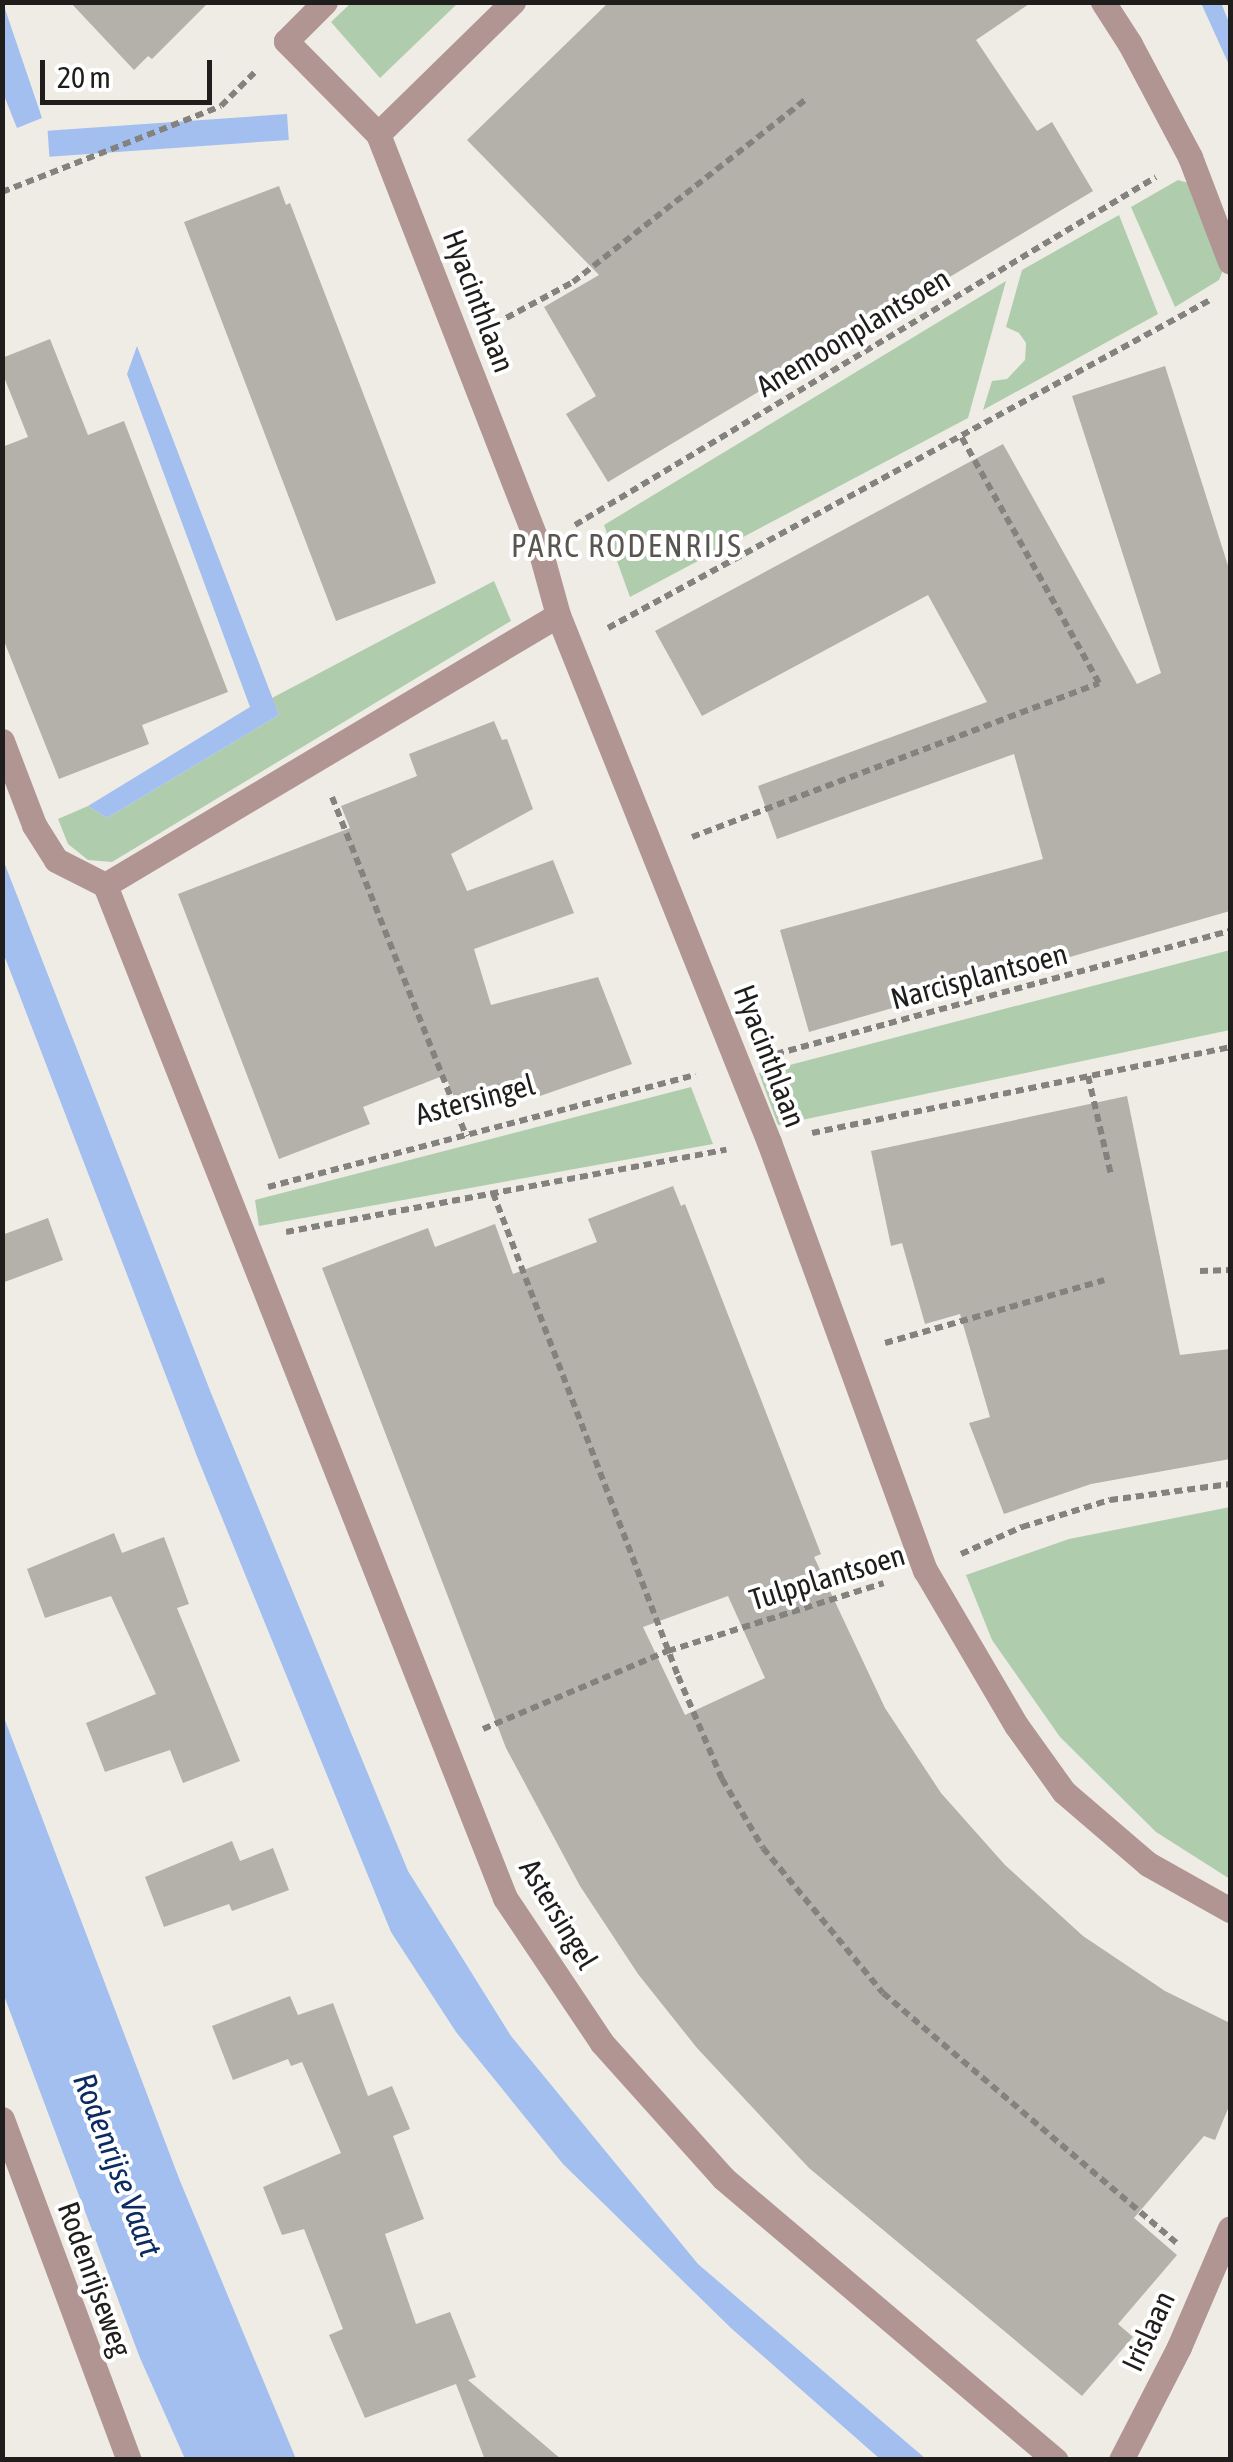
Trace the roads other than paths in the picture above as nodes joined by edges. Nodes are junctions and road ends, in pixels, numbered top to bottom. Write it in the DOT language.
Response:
graph roads {
  1 [pos="325,2"];
  2 [pos="514,2"];
  3 [pos="1103,2"];
  4 [pos="378,134"];
  5 [pos="1230,262"];
  6 [pos="558,615"];
  7 [pos="2,742"];
  8 [pos="105,885"];
  9 [pos="1230,1910"];
  10 [pos="2,2119"];
  11 [pos="1230,2228"];
  12 [pos="129,2460"];
  13 [pos="1056,2460"];
  14 [pos="1120,2460"];
  1 -- 4 [label="street, Hyacinthlaan"];
  2 -- 4 [label="street"];
  3 -- 5 [label="street"];
  4 -- 6 [label="street, Hyacinthlaan"];
  6 -- 8 [label="street"];
  6 -- 9 [label="street, Hyacinthlaan"];
  7 -- 8 [label="street"];
  8 -- 13 [label="street, Astersingel"];
  10 -- 12 [label="street, Rodenrijseweg"];
  11 -- 14 [label="street, Irislaan"];
}
